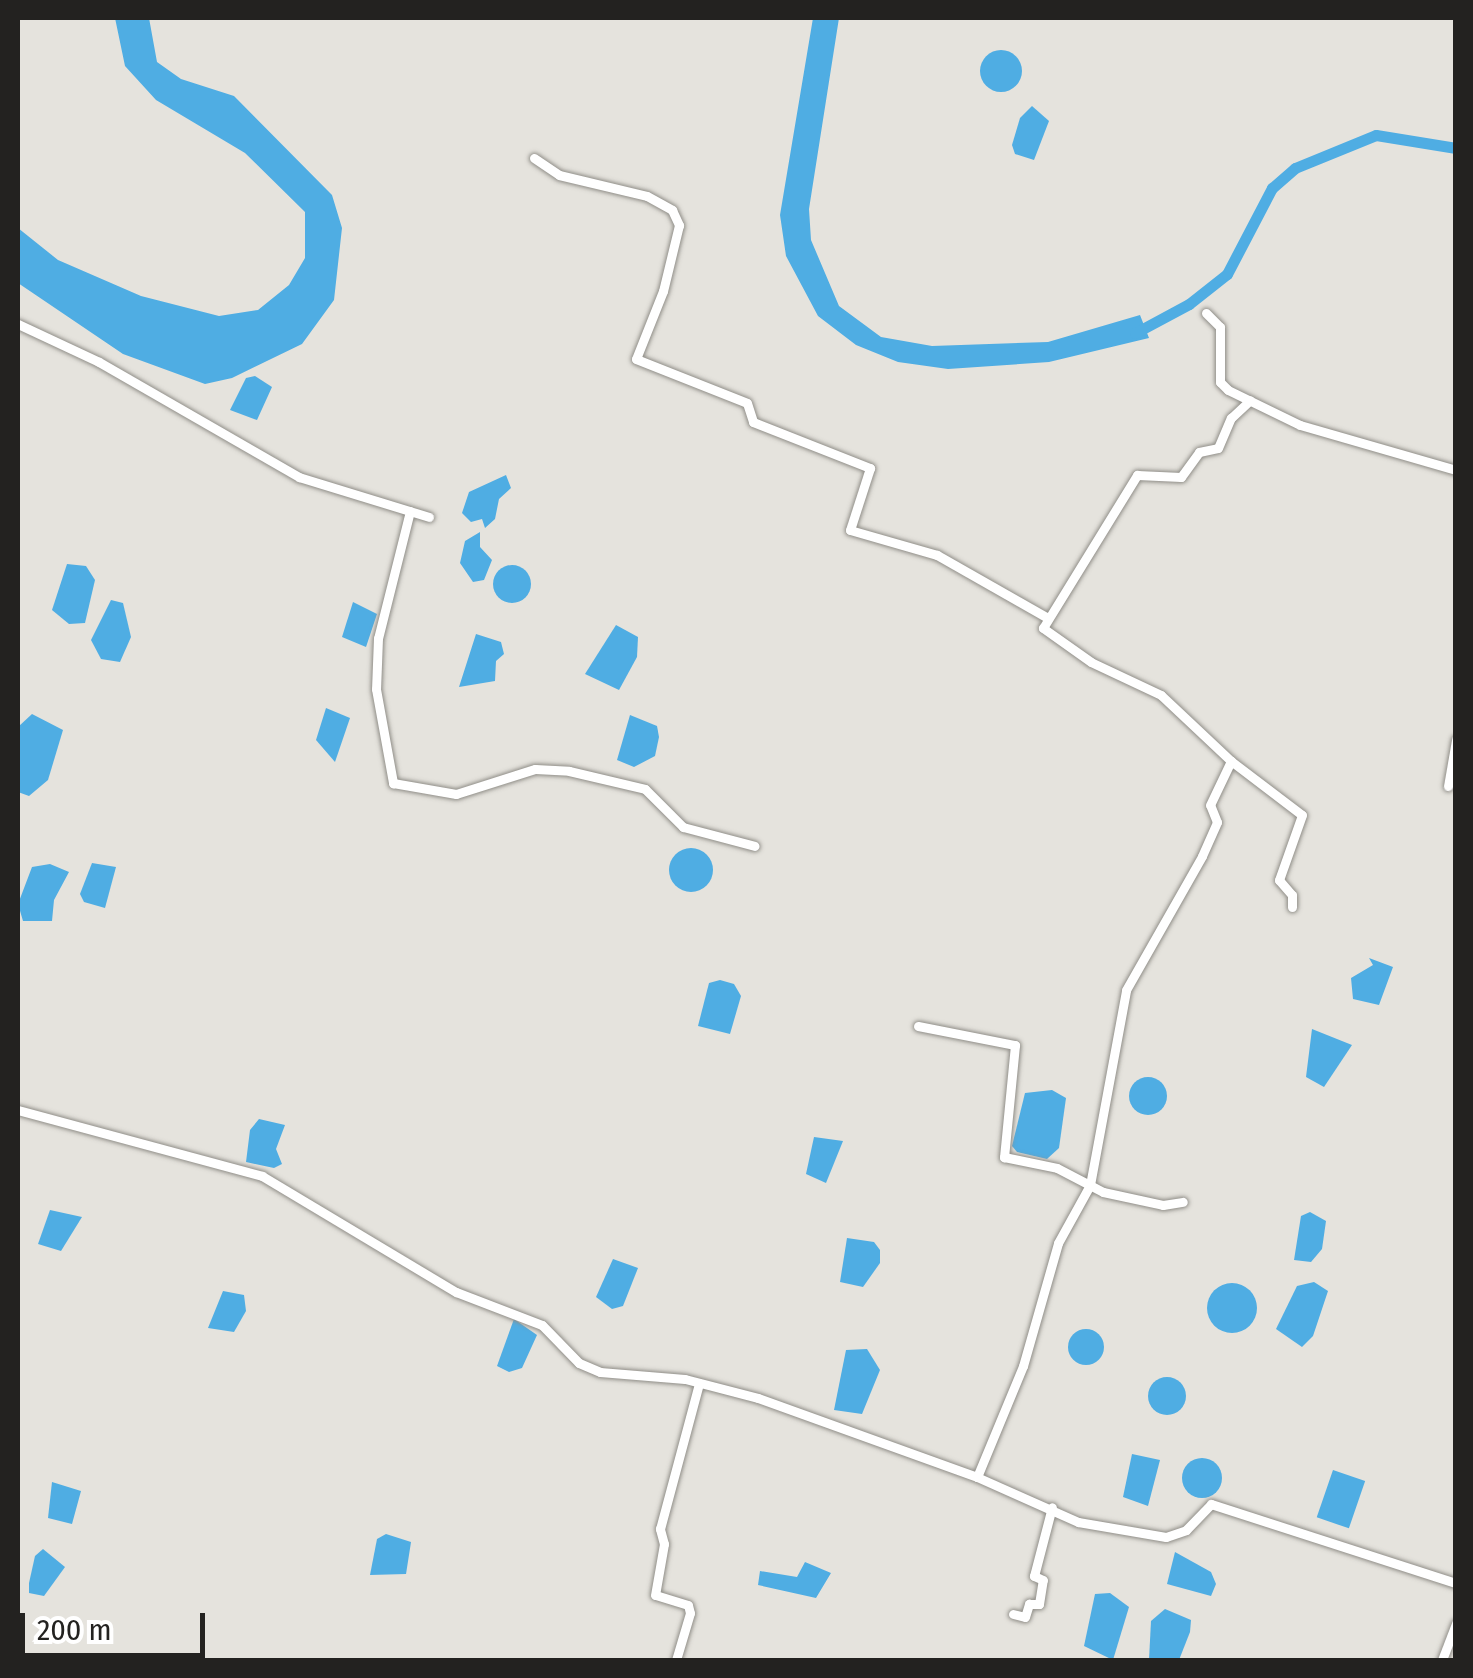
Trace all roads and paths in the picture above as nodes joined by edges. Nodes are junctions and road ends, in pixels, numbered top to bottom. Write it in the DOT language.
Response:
graph roads {
  1 [pos="534,158"];
  2 [pos="1206,313"];
  3 [pos="18,324"];
  4 [pos="1250,400"];
  5 [pos="1456,470"];
  6 [pos="410,511"];
  7 [pos="428,517"];
  8 [pos="1046,616"];
  9 [pos="1456,740"];
  10 [pos="1231,760"];
  11 [pos="1448,786"];
  12 [pos="755,846"];
  13 [pos="1292,907"];
  14 [pos="918,1026"];
  15 [pos="18,1110"];
  16 [pos="1090,1185"];
  17 [pos="1183,1202"];
  18 [pos="699,1383"];
  19 [pos="976,1477"];
  20 [pos="1052,1508"];
  21 [pos="1456,1583"];
  22 [pos="1014,1614"];
  23 [pos="1456,1624"];
  24 [pos="676,1660"];
  25 [pos="1442,1660"];
  1 -- 8 [label="street"];
  2 -- 4 [label="street"];
  3 -- 6 [label="street"];
  4 -- 5 [label="street"];
  4 -- 8 [label="street"];
  6 -- 7 [label="street"];
  6 -- 12 [label="street"];
  8 -- 10 [label="street"];
  9 -- 11 [label="street"];
  10 -- 13 [label="street"];
  10 -- 16 [label="street"];
  14 -- 16 [label="street"];
  15 -- 18 [label="street"];
  16 -- 17 [label="street"];
  16 -- 19 [label="street"];
  18 -- 19 [label="street"];
  18 -- 24 [label="street"];
  19 -- 20 [label="street"];
  20 -- 21 [label="street"];
  20 -- 22 [label="street"];
  23 -- 25 [label="street"];
}
